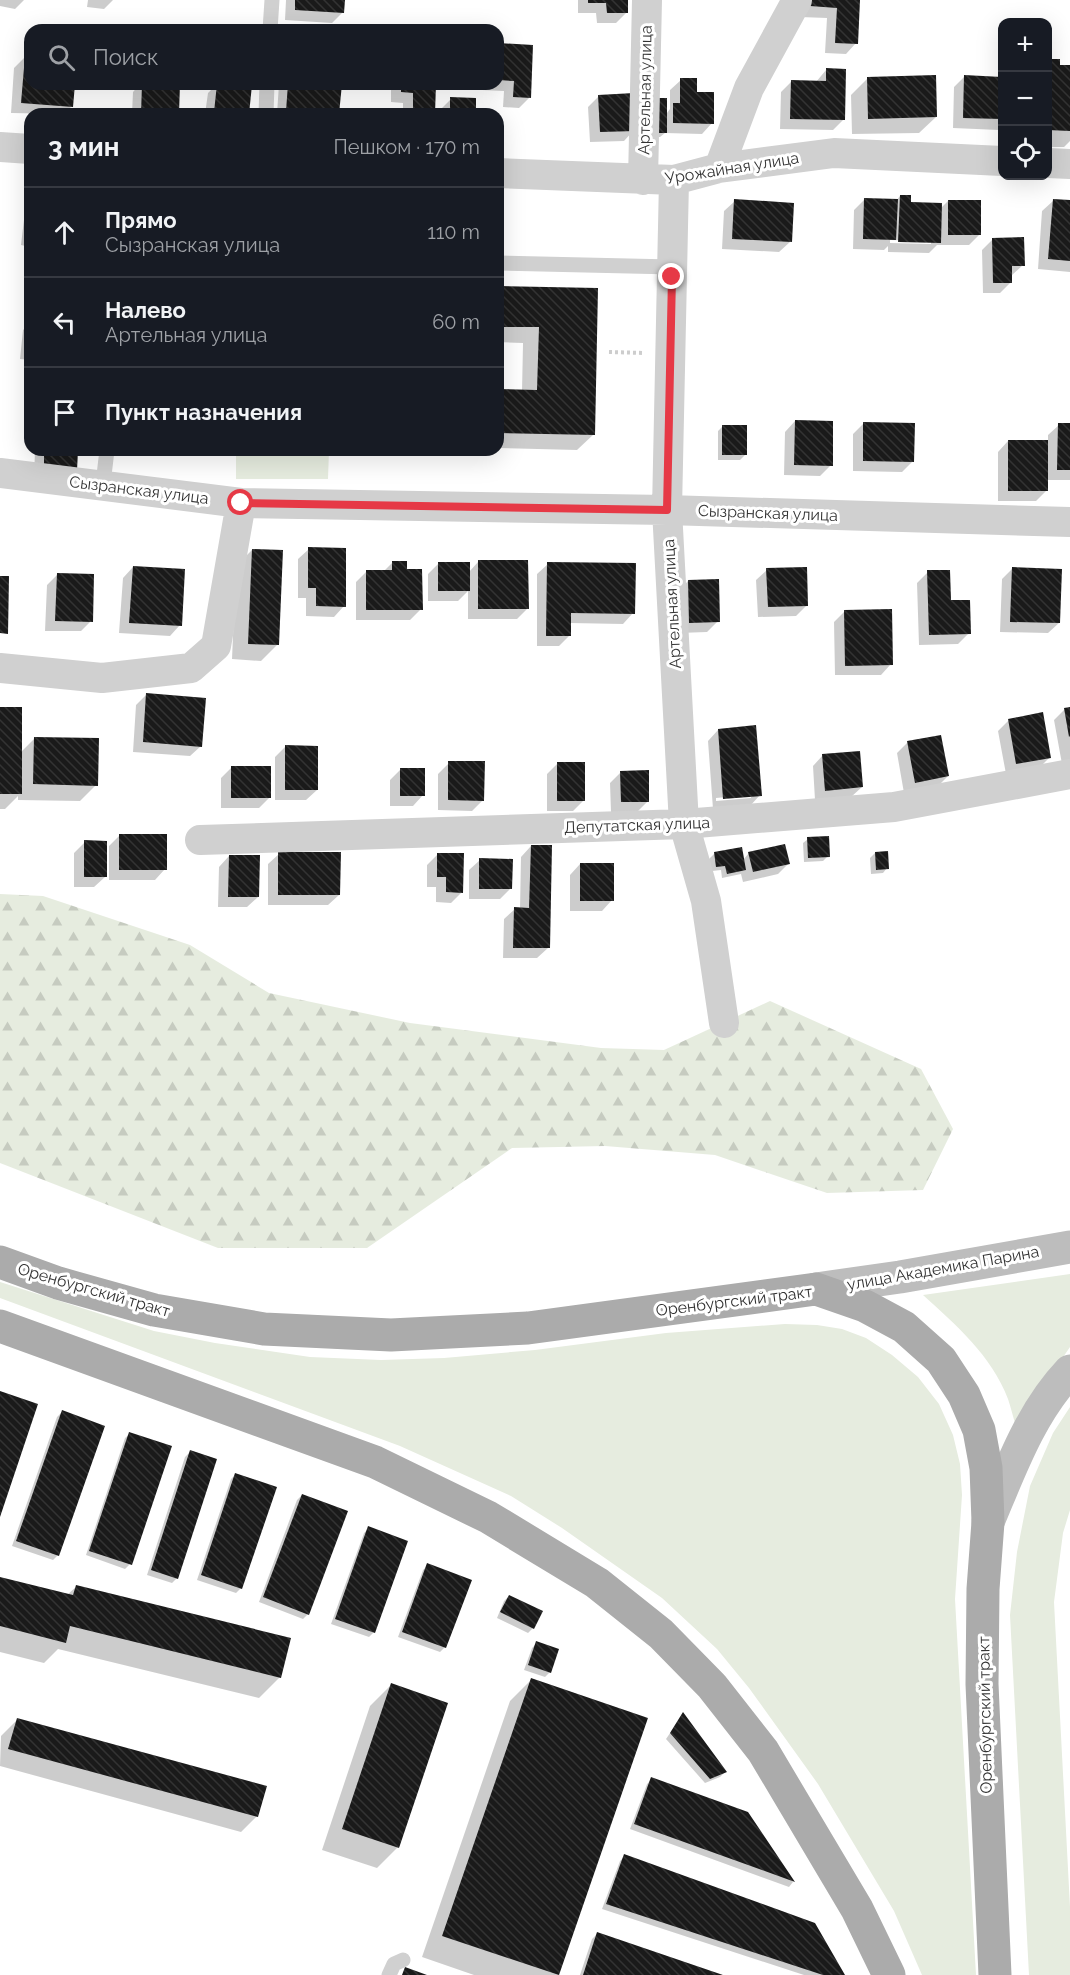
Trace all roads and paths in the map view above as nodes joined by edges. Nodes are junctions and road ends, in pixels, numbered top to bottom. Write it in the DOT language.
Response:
graph roads {
  1 [pos="272,0"];
  2 [pos="647,0"];
  3 [pos="797,0"];
  4 [pos="270,24"];
  5 [pos="267,90"];
  6 [pos="266,108"];
  7 [pos="0,147"];
  8 [pos="24,149"];
  9 [pos="998,161"];
  10 [pos="1052,163"];
  11 [pos="1070,164"];
  12 [pos="719,168"];
  13 [pos="504,173"];
  14 [pos="643,180"];
  15 [pos="674,180"];
  16 [pos="504,263"];
  17 [pos="673,267"];
  18 [pos="609,352"];
  19 [pos="671,354"];
  20 [pos="106,456"];
  21 [pos="0,473"];
  22 [pos="103,484"];
  23 [pos="241,503"];
  24 [pos="667,510"];
  25 [pos="1070,522"];
  26 [pos="0,668"];
  27 [pos="1070,774"];
  28 [pos="684,824"];
  29 [pos="200,840"];
  30 [pos="724,1023"];
  31 [pos="1070,1247"];
  32 [pos="0,1262"];
  33 [pos="816,1289"];
  34 [pos="0,1326"];
  35 [pos="1070,1371"];
  36 [pos="988,1522"];
  37 [pos="403,1960"];
  38 [pos="389,1975"];
  39 [pos="889,1975"];
  40 [pos="995,1975"];
  1 -- 4 [label="lane"];
  2 -- 14 [label="street, Артельная улица"];
  3 -- 12 [label="street"];
  5 -- 6 [label="lane"];
  7 -- 8 [label="street"];
  9 -- 12 [label="street, Урожайная улица"];
  10 -- 11 [label="street"];
  12 -- 15 [label="street, Урожайная улица"];
  13 -- 14 [label="street, Урожайная улица"];
  14 -- 15 [label="street, Урожайная улица"];
  15 -- 17 [label="street, Артельная улица"];
  16 -- 17 [label="lane"];
  17 -- 19 [label="street, Артельная улица"];
  18 -- 19 [label="path"];
  19 -- 24 [label="street, Артельная улица"];
  20 -- 22 [label="lane"];
  21 -- 22 [label="street, Сызранская улица"];
  22 -- 23 [label="street, Сызранская улица"];
  23 -- 24 [label="street, Сызранская улица"];
  23 -- 26 [label="street"];
  24 -- 25 [label="street, Сызранская улица"];
  24 -- 28 [label="street, Артельная улица"];
  27 -- 28 [label="street, Депутатская улица"];
  28 -- 29 [label="street, Депутатская улица"];
  28 -- 30 [label="street, Артельная улица"];
  31 -- 33 [label="main road, улица Академика Парина"];
  32 -- 33 [label="main road, Оренбургский тракт"];
  33 -- 36 [label="main road, Оренбургский тракт"];
  34 -- 39 [label="main road"];
  35 -- 36 [label="main road"];
  36 -- 40 [label="main road, Оренбургский тракт"];
  37 -- 38 [label="lane"];
}
